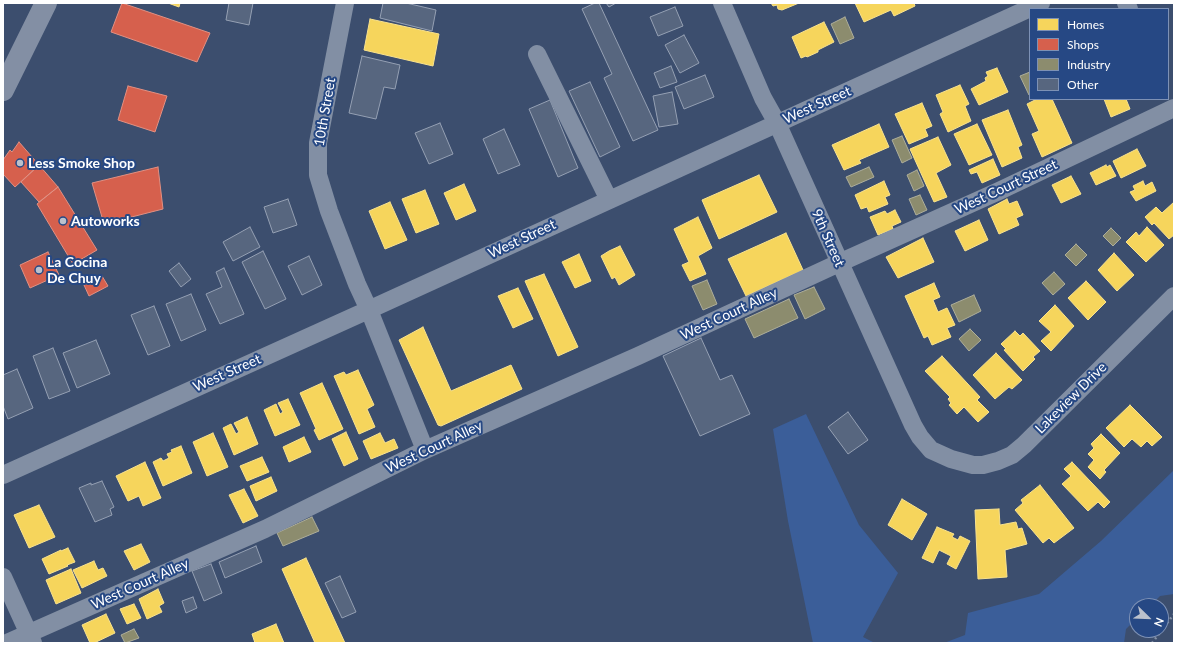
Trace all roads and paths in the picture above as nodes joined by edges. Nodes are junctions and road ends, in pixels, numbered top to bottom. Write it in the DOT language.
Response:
graph roads {
  1 [pos="46,3"];
  2 [pos="345,3"];
  3 [pos="722,3"];
  4 [pos="1041,3"];
  5 [pos="1029,8"];
  6 [pos="1030,8"];
  7 [pos="537,54"];
  8 [pos="3,90"];
  9 [pos="1172,108"];
  10 [pos="777,123"];
  11 [pos="609,200"];
  12 [pos="839,263"];
  13 [pos="1174,296"];
  14 [pos="369,310"];
  15 [pos="425,450"];
  16 [pos="951,459"];
  17 [pos="3,475"];
  18 [pos="3,577"];
  19 [pos="1174,614"];
  20 [pos="31,638"];
  21 [pos="7,643"];
  22 [pos="1152,643"];
  1 -- 8 [label="highway"];
  2 -- 14 [label="street, 10th Street"];
  3 -- 10 [label="street, 9th Street"];
  4 -- 6 [label="street, West Street"];
  5 -- 10 [label="street, West Street"];
  7 -- 11 [label="street"];
  9 -- 12 [label="street, West Court Street"];
  10 -- 11 [label="street, West Street"];
  10 -- 12 [label="street, 9th Street"];
  11 -- 14 [label="street, West Street"];
  12 -- 15 [label="street, West Court Alley"];
  12 -- 16 [label="street, 9th Street"];
  13 -- 16 [label="street, Lakeview Drive"];
  14 -- 15 [label="street, 10th Street"];
  14 -- 17 [label="street, West Street"];
  15 -- 20 [label="street, West Court Alley"];
  18 -- 20 [label="street"];
  19 -- 22 [label="path"];
  20 -- 21 [label="street"];
}
